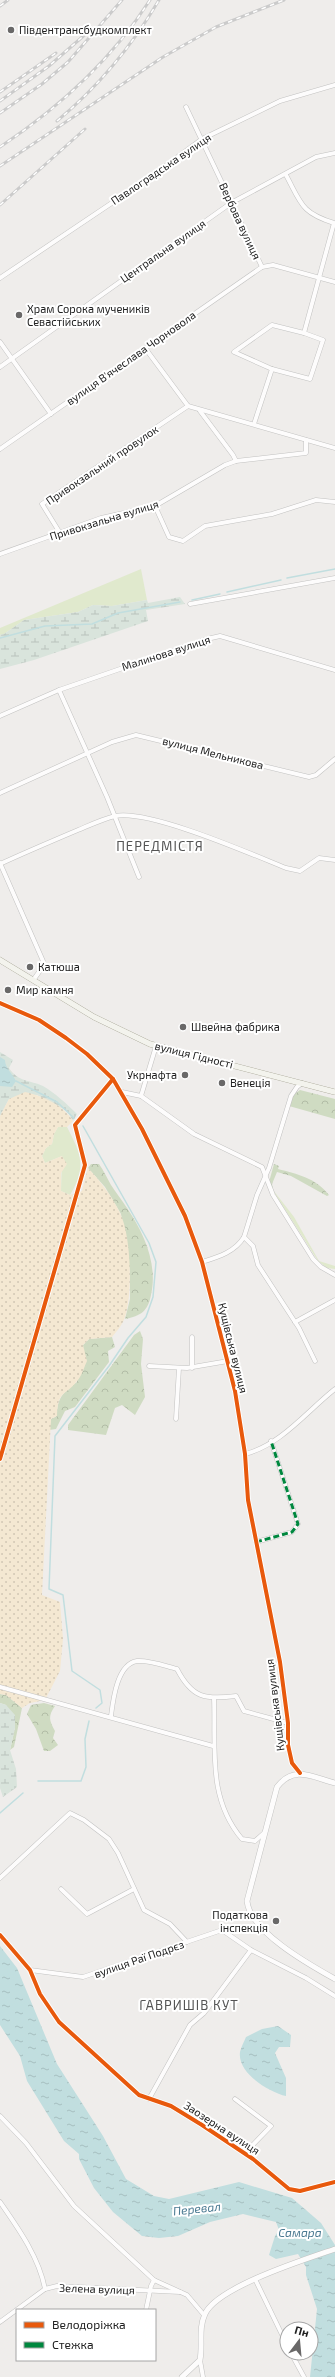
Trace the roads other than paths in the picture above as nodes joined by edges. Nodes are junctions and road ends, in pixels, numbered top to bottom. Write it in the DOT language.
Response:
graph roads {
  1 [pos="335,86"];
  2 [pos="186,107"];
  3 [pos="202,139"];
  4 [pos="335,153"];
  5 [pos="286,175"];
  6 [pos="231,203"];
  7 [pos="334,223"];
  8 [pos="262,267"];
  9 [pos="0,278"];
  10 [pos="320,278"];
  11 [pos="335,282"];
  12 [pos="304,333"];
  13 [pos="0,342"];
  14 [pos="146,348"];
  15 [pos="12,358"];
  16 [pos="0,367"];
  17 [pos="272,369"];
  18 [pos="188,406"];
  19 [pos="200,410"];
  20 [pos="51,414"];
  21 [pos="254,424"];
  22 [pos="306,440"];
  23 [pos="335,448"];
  24 [pos="0,449"];
  25 [pos="236,462"];
  26 [pos="335,502"];
  27 [pos="155,506"];
  28 [pos="60,533"];
  29 [pos="0,554"];
  30 [pos="335,578"];
  31 [pos="190,604"];
  32 [pos="335,670"];
  33 [pos="59,690"];
  34 [pos="0,716"];
  35 [pos="87,753"];
  36 [pos="335,759"];
  37 [pos="0,793"];
  38 [pos="115,816"];
  39 [pos="335,860"];
  40 [pos="0,863"];
  41 [pos="138,877"];
  42 [pos="0,960"];
  43 [pos="34,979"];
  44 [pos="0,1003"];
  45 [pos="156,1046"];
  46 [pos="113,1079"];
  47 [pos="303,1083"];
  48 [pos="122,1092"];
  49 [pos="335,1092"];
  50 [pos="141,1096"];
  51 [pos="266,1176"];
  52 [pos="244,1237"];
  53 [pos="202,1262"];
  54 [pos="335,1274"];
  55 [pos="335,1300"];
  56 [pos="295,1322"];
  57 [pos="192,1336"];
  58 [pos="228,1361"];
  59 [pos="315,1361"];
  60 [pos="149,1366"];
  61 [pos="180,1368"];
  62 [pos="192,1368"];
  63 [pos="335,1389"];
  64 [pos="176,1419"];
  65 [pos="271,1441"];
  66 [pos="245,1454"];
  67 [pos="0,1459"];
  68 [pos="256,1542"];
  69 [pos="0,1687"];
  70 [pos="214,1698"];
  71 [pos="111,1716"];
  72 [pos="288,1723"];
  73 [pos="213,1746"];
  74 [pos="300,1773"];
  75 [pos="335,1783"];
  76 [pos="264,1833"];
  77 [pos="0,1878"];
  78 [pos="61,1889"];
  79 [pos="134,1889"];
  80 [pos="0,1935"];
  81 [pos="187,1942"];
  82 [pos="251,1950"];
  83 [pos="30,1970"];
  84 [pos="335,1979"];
  85 [pos="335,1996"];
  86 [pos="149,2099"];
  87 [pos="235,2099"];
  88 [pos="0,2116"];
  89 [pos="245,2153"];
  90 [pos="335,2182"];
  91 [pos="0,2202"];
  92 [pos="335,2249"];
  93 [pos="255,2279"];
  94 [pos="154,2280"];
  95 [pos="45,2289"];
  96 [pos="151,2291"];
  97 [pos="181,2292"];
  98 [pos="18,2309"];
  99 [pos="146,2309"];
  100 [pos="16,2310"];
  101 [pos="204,2315"];
  102 [pos="0,2322"];
  103 [pos="279,2328"];
  104 [pos="200,2360"];
  105 [pos="295,2361"];
  106 [pos="182,2377"];
  107 [pos="203,2377"];
  108 [pos="304,2377"];
  1 -- 3 [label="street, Павлоградська вулиця"];
  2 -- 3 [label="street, Вербова вулиця"];
  3 -- 6 [label="street, Вербова вулиця"];
  3 -- 9 [label="street, Павлоградська вулиця"];
  4 -- 5 [label="street, Центральна вулиця"];
  5 -- 6 [label="street, Центральна вулиця"];
  5 -- 7 [label="street"];
  6 -- 8 [label="street, Вербова вулиця"];
  6 -- 15 [label="street, Центральна вулиця"];
  7 -- 10 [label="street"];
  8 -- 10 [label="street, Вербова вулиця"];
  8 -- 14 [label="street, вулиця В'ячеслава Чорновола"];
  10 -- 11 [label="street, Вербова вулиця"];
  10 -- 12 [label="street"];
  12 -- 17 [label="street"];
  12 -- 17 [label="street"];
  13 -- 15 [label="street"];
  14 -- 18 [label="street"];
  14 -- 20 [label="street, вулиця В'ячеслава Чорновола"];
  15 -- 16 [label="street, Центральна вулиця"];
  15 -- 20 [label="street"];
  17 -- 21 [label="street"];
  18 -- 19 [label="street"];
  18 -- 28 [label="street, Привокзальний провулок"];
  19 -- 21 [label="street"];
  19 -- 25 [label="street"];
  20 -- 24 [label="street, вулиця В'ячеслава Чорновола"];
  21 -- 22 [label="street"];
  22 -- 23 [label="street"];
  22 -- 25 [label="street, Привокзальна вулиця"];
  25 -- 27 [label="street, Привокзальна вулиця"];
  26 -- 27 [label="street"];
  27 -- 28 [label="street, Привокзальна вулиця"];
  28 -- 29 [label="street, Привокзальна вулиця"];
  30 -- 31 [label="street"];
  32 -- 33 [label="street, Малинова вулиця"];
  33 -- 34 [label="street, Малинова вулиця"];
  33 -- 35 [label="street"];
  35 -- 36 [label="street, вулиця Мельникова"];
  35 -- 37 [label="street, вулиця Мельникова"];
  35 -- 38 [label="street"];
  38 -- 39 [label="street"];
  38 -- 40 [label="street"];
  38 -- 41 [label="street"];
  40 -- 43 [label="street"];
  42 -- 43 [label="main road, вулиця Гідності"];
  43 -- 45 [label="main road, вулиця Гідності"];
  44 -- 46 [label="street, Кущівська вулиця"];
  45 -- 47 [label="main road, вулиця Гідності"];
  45 -- 50 [label="street"];
  46 -- 48 [label="street, Кущівська вулиця"];
  46 -- 67 [label="street"];
  47 -- 49 [label="main road, вулиця Гідності"];
  47 -- 51 [label="street"];
  48 -- 50 [label="street"];
  48 -- 53 [label="street, Кущівська вулиця"];
  50 -- 51 [label="street"];
  51 -- 52 [label="street"];
  51 -- 54 [label="street"];
  52 -- 53 [label="street"];
  52 -- 56 [label="street"];
  53 -- 58 [label="street, Кущівська вулиця"];
  55 -- 56 [label="street"];
  56 -- 59 [label="street"];
  57 -- 62 [label="street"];
  58 -- 62 [label="street"];
  58 -- 66 [label="street, Кущівська вулиця"];
  60 -- 61 [label="street"];
  61 -- 62 [label="street"];
  61 -- 64 [label="street"];
  63 -- 65 [label="street"];
  65 -- 66 [label="street"];
  65 -- 68 [label="street"];
  66 -- 68 [label="street, Кущівська вулиця"];
  68 -- 72 [label="street, Кущівська вулиця"];
  69 -- 71 [label="street"];
  70 -- 71 [label="street"];
  70 -- 72 [label="street"];
  70 -- 73 [label="street"];
  71 -- 73 [label="street"];
  72 -- 74 [label="street, Кущівська вулиця"];
  73 -- 76 [label="street"];
  74 -- 75 [label="street"];
  74 -- 76 [label="street"];
  76 -- 84 [label="street"];
  77 -- 79 [label="street"];
  78 -- 79 [label="street"];
  79 -- 81 [label="street"];
  80 -- 83 [label="street, Заозерна вулиця"];
  81 -- 82 [label="street, вулиця Раї Подрєз"];
  81 -- 83 [label="street, вулиця Раї Подрєз"];
  82 -- 85 [label="street, вулиця Раї Подрєз"];
  82 -- 86 [label="street"];
  83 -- 86 [label="street, Заозерна вулиця"];
  86 -- 89 [label="street, Заозерна вулиця"];
  87 -- 89 [label="street"];
  88 -- 94 [label="street"];
  89 -- 90 [label="street, Заозерна вулиця"];
  91 -- 95 [label="street"];
  92 -- 93 [label="street"];
  93 -- 101 [label="street"];
  93 -- 103 [label="street"];
  94 -- 96 [label="street"];
  94 -- 97 [label="street"];
  95 -- 96 [label="street, Зелена вулиця"];
  95 -- 98 [label="street, Зелена вулиця"];
  96 -- 97 [label="street, Зелена вулиця"];
  96 -- 99 [label="street"];
  97 -- 101 [label="street"];
  100 -- 102 [label="street, Зелена вулиця"];
  101 -- 104 [label="street"];
  104 -- 106 [label="street"];
  104 -- 107 [label="street"];
  105 -- 108 [label="street"];
}
